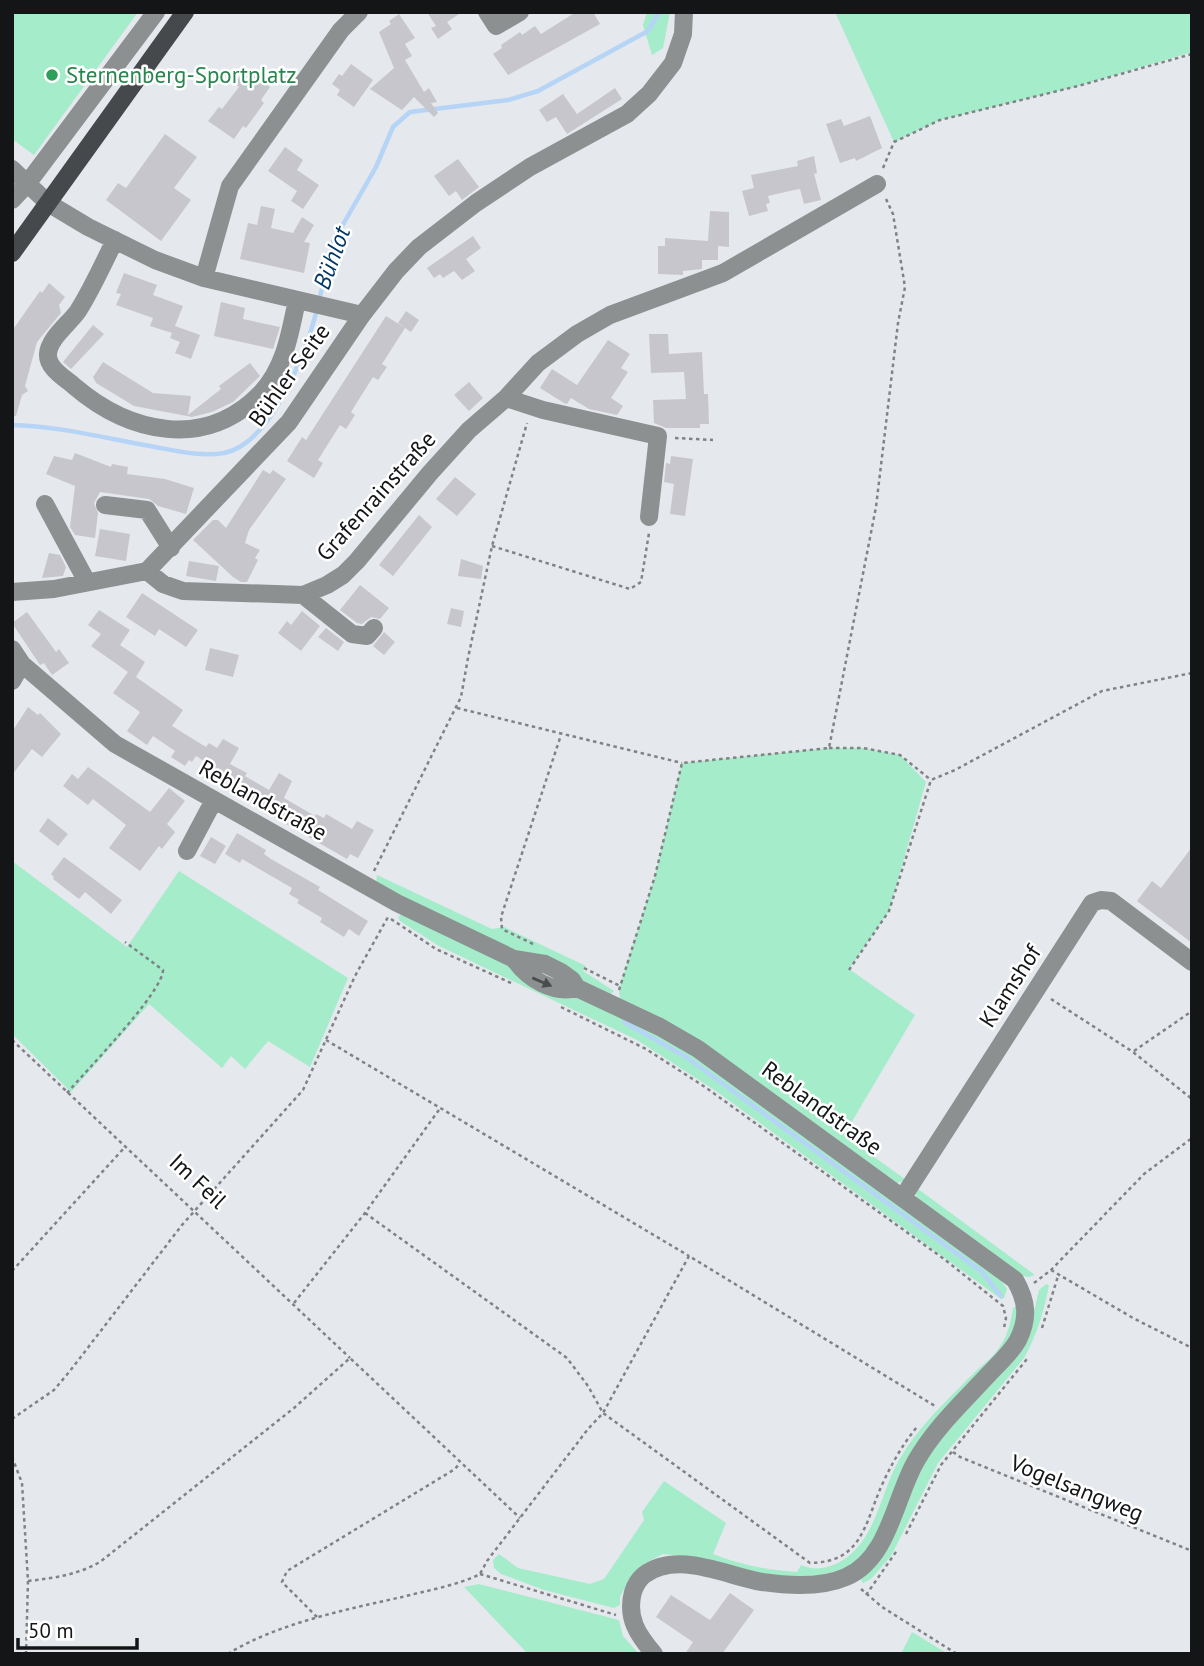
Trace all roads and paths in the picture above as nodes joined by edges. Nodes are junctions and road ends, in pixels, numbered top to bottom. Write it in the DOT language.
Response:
graph roads {
  1 [pos="156,12"];
  2 [pos="185,12"];
  3 [pos="359,12"];
  4 [pos="487,12"];
  5 [pos="520,12"];
  6 [pos="684,12"];
  7 [pos="1192,54"];
  8 [pos="12,169"];
  9 [pos="27,184"];
  10 [pos="877,184"];
  11 [pos="12,200"];
  12 [pos="48,203"];
  13 [pos="115,240"];
  14 [pos="12,253"];
  15 [pos="204,278"];
  16 [pos="302,301"];
  17 [pos="362,315"];
  18 [pos="506,398"];
  19 [pos="532,406"];
  20 [pos="658,436"];
  21 [pos="713,440"];
  22 [pos="45,505"];
  23 [pos="105,505"];
  24 [pos="649,517"];
  25 [pos="492,546"];
  26 [pos="171,548"];
  27 [pos="147,571"];
  28 [pos="87,582"];
  29 [pos="12,592"];
  30 [pos="303,595"];
  31 [pos="374,628"];
  32 [pos="17,656"];
  33 [pos="1192,673"];
  34 [pos="12,681"];
  35 [pos="457,708"];
  36 [pos="561,735"];
  37 [pos="829,748"];
  38 [pos="682,763"];
  39 [pos="932,780"];
  40 [pos="214,800"];
  41 [pos="187,850"];
  42 [pos="367,886"];
  43 [pos="125,942"];
  44 [pos="537,946"];
  45 [pos="1192,962"];
  46 [pos="573,963"];
  47 [pos="849,970"];
  48 [pos="511,982"];
  49 [pos="620,986"];
  50 [pos="1036,990"];
  51 [pos="613,1004"];
  52 [pos="560,1006"];
  53 [pos="1192,1011"];
  54 [pos="12,1040"];
  55 [pos="326,1040"];
  56 [pos="1133,1052"];
  57 [pos="67,1093"];
  58 [pos="1192,1099"];
  59 [pos="441,1107"];
  60 [pos="1192,1138"];
  61 [pos="125,1147"];
  62 [pos="903,1197"];
  63 [pos="195,1211"];
  64 [pos="365,1213"];
  65 [pos="689,1256"];
  66 [pos="1051,1270"];
  67 [pos="12,1271"];
  68 [pos="1058,1276"];
  69 [pos="1022,1292"];
  70 [pos="294,1303"];
  71 [pos="1003,1306"];
  72 [pos="1041,1331"];
  73 [pos="1192,1348"];
  74 [pos="1031,1353"];
  75 [pos="350,1358"];
  76 [pos="603,1413"];
  77 [pos="928,1414"];
  78 [pos="12,1419"];
  79 [pos="922,1422"];
  80 [pos="952,1451"];
  81 [pos="12,1457"];
  82 [pos="460,1463"];
  83 [pos="520,1518"];
  84 [pos="905,1535"];
  85 [pos="900,1546"];
  86 [pos="1192,1551"];
  87 [pos="480,1574"];
  88 [pos="28,1581"];
  89 [pos="630,1616"];
  90 [pos="318,1618"];
  91 [pos="26,1654"];
  92 [pos="228,1654"];
  93 [pos="654,1654"];
  94 [pos="957,1654"];
  1 -- 9 [label="street"];
  2 -- 12 [label="main road"];
  3 -- 15 [label="street"];
  4 -- 5 [label="street"];
  6 -- 17 [label="street, Bühler Seite"];
  7 -- 10 [label="path"];
  8 -- 9 [label="street"];
  9 -- 11 [label="street"];
  9 -- 12 [label="street"];
  10 -- 18 [label="street, Grafenrainstraße"];
  10 -- 37 [label="path"];
  12 -- 13 [label="street"];
  12 -- 14 [label="main road"];
  13 -- 15 [label="street"];
  13 -- 16 [label="street"];
  15 -- 16 [label="street"];
  16 -- 17 [label="street"];
  17 -- 26 [label="street, Bühler Seite"];
  18 -- 19 [label="street"];
  18 -- 30 [label="street, Grafenrainstraße"];
  19 -- 20 [label="street"];
  19 -- 25 [label="path"];
  20 -- 21 [label="path"];
  20 -- 24 [label="street"];
  22 -- 28 [label="street"];
  23 -- 26 [label="street"];
  24 -- 25 [label="path"];
  25 -- 35 [label="path"];
  26 -- 27 [label="street, Bühler Seite"];
  27 -- 28 [label="street"];
  27 -- 30 [label="street, Grafenrainstraße"];
  28 -- 29 [label="street"];
  30 -- 31 [label="street"];
  32 -- 34 [label="street"];
  32 -- 40 [label="street, Reblandstraße"];
  33 -- 39 [label="path"];
  35 -- 36 [label="path"];
  35 -- 42 [label="path"];
  36 -- 38 [label="path"];
  36 -- 44 [label="path"];
  37 -- 38 [label="path"];
  37 -- 39 [label="path"];
  38 -- 49 [label="path"];
  39 -- 47 [label="path"];
  40 -- 41 [label="street"];
  40 -- 42 [label="street, Reblandstraße"];
  42 -- 51 [label="street, Reblandstraße"];
  43 -- 57 [label="path"];
  45 -- 50 [label="street, Klamshof"];
  46 -- 49 [label="path"];
  48 -- 55 [label="path"];
  49 -- 51 [label="path"];
  50 -- 56 [label="path"];
  50 -- 62 [label="street, Klamshof"];
  51 -- 62 [label="street, Reblandstraße"];
  52 -- 71 [label="path"];
  53 -- 56 [label="path"];
  54 -- 57 [label="path, Im Feil"];
  55 -- 59 [label="path"];
  55 -- 63 [label="path"];
  56 -- 58 [label="path"];
  57 -- 61 [label="path, Im Feil"];
  59 -- 64 [label="path"];
  59 -- 65 [label="path"];
  60 -- 66 [label="path"];
  61 -- 63 [label="path, Im Feil"];
  61 -- 67 [label="path"];
  62 -- 69 [label="street, Reblandstraße"];
  63 -- 70 [label="path, Im Feil"];
  63 -- 78 [label="path"];
  64 -- 70 [label="path"];
  64 -- 76 [label="path"];
  65 -- 76 [label="path"];
  65 -- 77 [label="path"];
  66 -- 68 [label="path"];
  66 -- 69 [label="path"];
  68 -- 72 [label="path"];
  68 -- 73 [label="path"];
  69 -- 89 [label="street"];
  70 -- 75 [label="path, Im Feil"];
  74 -- 80 [label="path"];
  75 -- 82 [label="path, Im Feil"];
  75 -- 88 [label="path"];
  76 -- 79 [label="path"];
  76 -- 83 [label="path"];
  80 -- 84 [label="path"];
  80 -- 86 [label="path, Vogelsangweg"];
  81 -- 88 [label="path"];
  82 -- 83 [label="path, Im Feil"];
  82 -- 90 [label="path"];
  83 -- 87 [label="path"];
  85 -- 94 [label="path"];
  87 -- 89 [label="path"];
  87 -- 90 [label="path"];
  88 -- 91 [label="path"];
  89 -- 93 [label="street"];
  90 -- 92 [label="path"];
}
